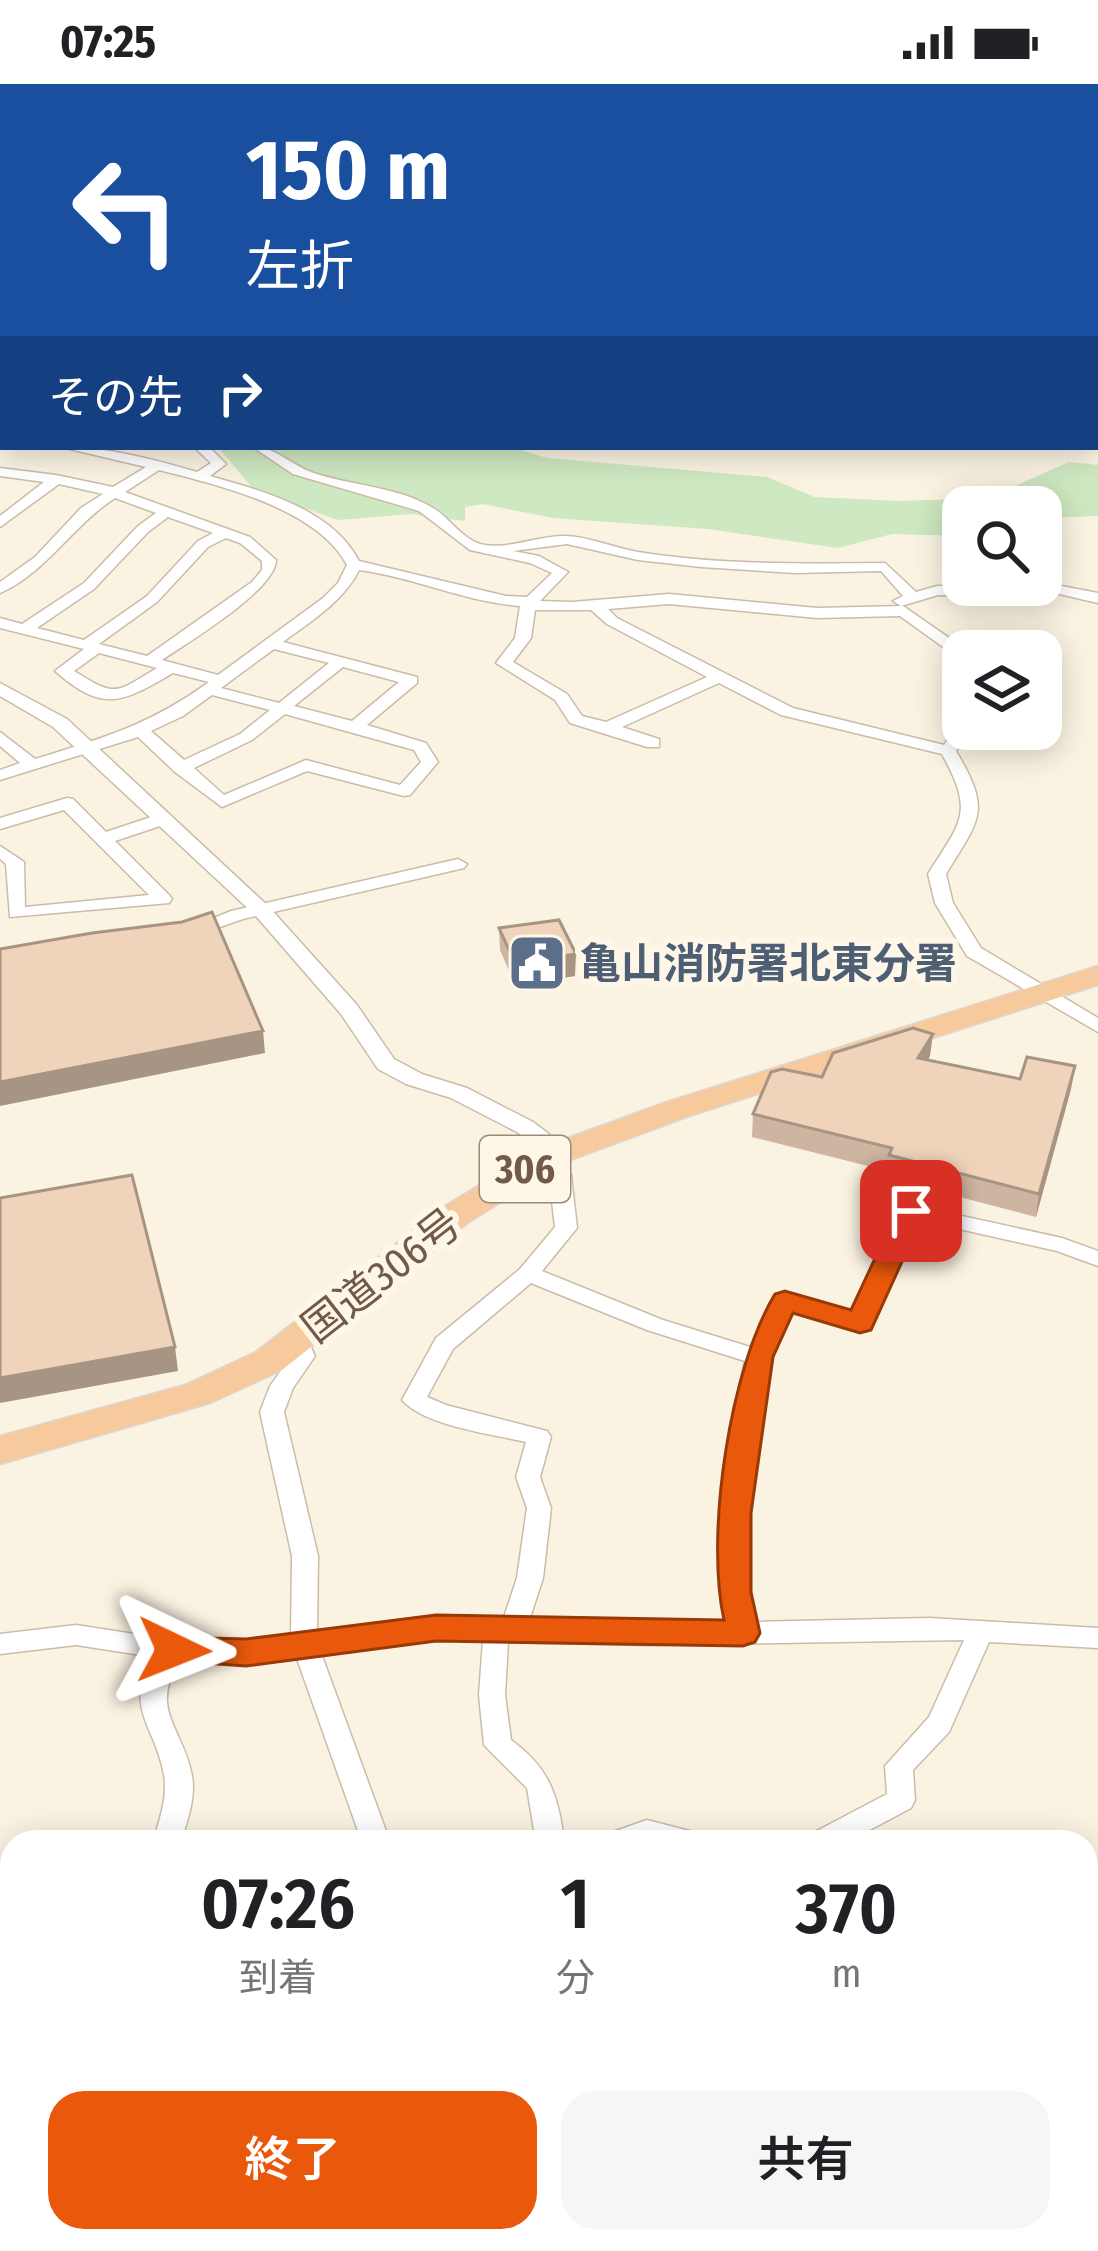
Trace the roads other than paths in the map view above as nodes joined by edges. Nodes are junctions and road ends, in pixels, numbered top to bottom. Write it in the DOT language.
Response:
graph roads {
  1 [pos="84,450"];
  2 [pos="204,450"];
  3 [pos="265,450"];
  4 [pos="159,464"];
  5 [pos="0,472"];
  6 [pos="197,477"];
  7 [pos="56,479"];
  8 [pos="114,492"];
  9 [pos="168,512"];
  10 [pos="0,523"];
  11 [pos="224,533"];
  12 [pos="484,550"];
  13 [pos="353,565"];
  14 [pos="736,565"];
  15 [pos="0,589"];
  16 [pos="1098,598"];
  17 [pos="528,603"];
  18 [pos="720,603"];
  19 [pos="907,603"];
  20 [pos="596,605"];
  21 [pos="0,623"];
  22 [pos="25,629"];
  23 [pos="631,630"];
  24 [pos="942,636"];
  25 [pos="602,639"];
  26 [pos="270,644"];
  27 [pos="91,646"];
  28 [pos="151,661"];
  29 [pos="340,662"];
  30 [pos="171,667"];
  31 [pos="718,677"];
  32 [pos="218,685"];
  33 [pos="0,688"];
  34 [pos="282,709"];
  35 [pos="355,727"];
  36 [pos="608,727"];
  37 [pos="140,730"];
  38 [pos="0,737"];
  39 [pos="653,742"];
  40 [pos="87,748"];
  41 [pos="948,751"];
  42 [pos="32,765"];
  43 [pos="182,768"];
  44 [pos="0,775"];
  45 [pos="163,820"];
  46 [pos="0,824"];
  47 [pos="104,838"];
  48 [pos="0,851"];
  49 [pos="458,864"];
  50 [pos="262,911"];
  51 [pos="178,934"];
  52 [pos="1098,975"];
  53 [pos="1040,990"];
  54 [pos="1098,1026"];
  55 [pos="550,1156"];
  56 [pos="1098,1258"];
  57 [pos="528,1274"];
  58 [pos="297,1341"];
  59 [pos="758,1357"];
  60 [pos="0,1450"];
  61 [pos="504,1632"];
  62 [pos="980,1632"];
  63 [pos="743,1633"];
  64 [pos="1098,1638"];
  65 [pos="304,1642"];
  66 [pos="0,1644"];
  67 [pos="174,1650"];
  68 [pos="171,1830"];
  69 [pos="372,1830"];
  70 [pos="549,1830"];
  71 [pos="844,1830"];
  1 -- 4 [label="street"];
  2 -- 6 [label="street"];
  3 -- 12 [label="street"];
  4 -- 6 [label="street"];
  4 -- 8 [label="street"];
  5 -- 7 [label="street"];
  6 -- 13 [label="street"];
  7 -- 8 [label="street"];
  7 -- 10 [label="street"];
  8 -- 9 [label="street"];
  8 -- 15 [label="street"];
  9 -- 11 [label="street"];
  9 -- 22 [label="street"];
  11 -- 27 [label="street"];
  11 -- 28 [label="street"];
  12 -- 14 [label="street"];
  12 -- 17 [label="street"];
  13 -- 17 [label="street"];
  13 -- 26 [label="street"];
  14 -- 18 [label="street"];
  14 -- 19 [label="street"];
  16 -- 19 [label="street"];
  17 -- 20 [label="street"];
  17 -- 36 [label="street"];
  18 -- 19 [label="street"];
  18 -- 20 [label="street"];
  19 -- 24 [label="street"];
  20 -- 23 [label="street"];
  21 -- 22 [label="street"];
  22 -- 27 [label="street"];
  23 -- 25 [label="street"];
  23 -- 31 [label="street"];
  26 -- 29 [label="street"];
  26 -- 32 [label="street"];
  27 -- 28 [label="street"];
  27 -- 30 [label="street"];
  28 -- 30 [label="street"];
  29 -- 34 [label="street"];
  29 -- 35 [label="street"];
  30 -- 32 [label="street"];
  31 -- 36 [label="street"];
  31 -- 41 [label="street"];
  32 -- 34 [label="street"];
  32 -- 37 [label="street"];
  33 -- 40 [label="street"];
  34 -- 35 [label="street"];
  34 -- 43 [label="street"];
  35 -- 43 [label="street"];
  36 -- 39 [label="street"];
  37 -- 40 [label="street"];
  37 -- 43 [label="street"];
  38 -- 42 [label="street"];
  40 -- 42 [label="street"];
  40 -- 45 [label="street"];
  41 -- 53 [label="street"];
  42 -- 44 [label="street"];
  45 -- 47 [label="street"];
  45 -- 50 [label="street"];
  46 -- 47 [label="street"];
  47 -- 48 [label="street"];
  49 -- 50 [label="street"];
  50 -- 51 [label="street"];
  50 -- 55 [label="street"];
  52 -- 53 [label="highway, 国道306号 / 306"];
  53 -- 54 [label="street"];
  53 -- 55 [label="highway, 国道306号 / 306"];
  55 -- 57 [label="street"];
  55 -- 58 [label="highway, 国道306号 / 306"];
  56 -- 59 [label="street"];
  57 -- 59 [label="street"];
  57 -- 61 [label="street"];
  58 -- 60 [label="highway, 国道306号 / 306"];
  58 -- 65 [label="street"];
  59 -- 63 [label="street"];
  61 -- 63 [label="street"];
  61 -- 65 [label="street"];
  61 -- 70 [label="street"];
  62 -- 63 [label="street"];
  62 -- 64 [label="street"];
  62 -- 71 [label="street"];
  65 -- 67 [label="street"];
  65 -- 69 [label="street"];
  66 -- 67 [label="street"];
  67 -- 68 [label="street"];
}
